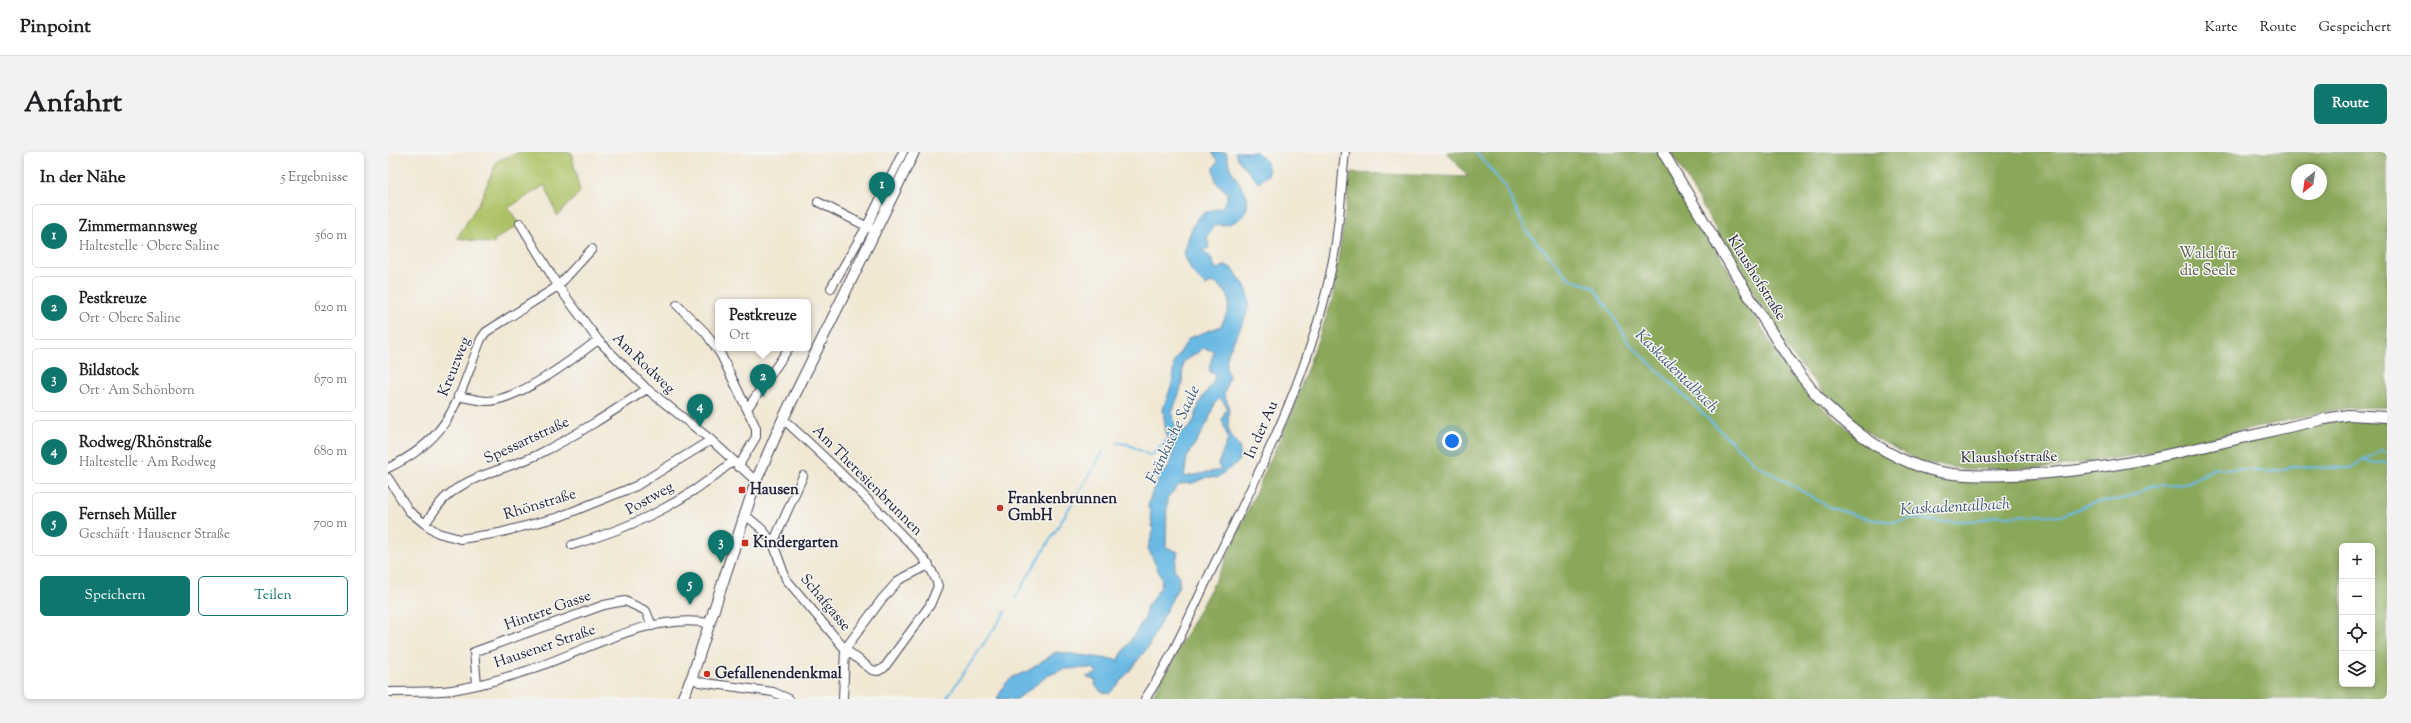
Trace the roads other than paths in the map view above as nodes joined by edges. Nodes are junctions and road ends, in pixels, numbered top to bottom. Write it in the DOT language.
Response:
graph roads {
  1 [pos="903,152"];
  2 [pos="914,152"];
  3 [pos="1345,152"];
  4 [pos="1663,152"];
  5 [pos="818,202"];
  6 [pos="520,223"];
  7 [pos="872,229"];
  8 [pos="592,249"];
  9 [pos="558,286"];
  10 [pos="831,288"];
  11 [pos="677,304"];
  12 [pos="598,340"];
  13 [pos="715,346"];
  14 [pos="718,351"];
  15 [pos="787,351"];
  16 [pos="647,390"];
  17 [pos="458,396"];
  18 [pos="747,409"];
  19 [pos="2387,417"];
  20 [pos="783,419"];
  21 [pos="711,440"];
  22 [pos="735,464"];
  23 [pos="388,468"];
  24 [pos="803,476"];
  25 [pos="388,478"];
  26 [pos="756,481"];
  27 [pos="744,514"];
  28 [pos="425,524"];
  29 [pos="773,543"];
  30 [pos="572,545"];
  31 [pos="929,565"];
  32 [pos="709,623"];
  33 [pos="652,626"];
  34 [pos="845,649"];
  35 [pos="692,677"];
  36 [pos="478,684"];
  37 [pos="388,692"];
  38 [pos="682,699"];
  39 [pos="789,699"];
  40 [pos="843,699"];
  41 [pos="1145,699"];
  1 -- 7 [label="street"];
  2 -- 7 [label="main road"];
  3 -- 41 [label="street, In der Au"];
  4 -- 19 [label="main road, Klaushofstraße"];
  5 -- 7 [label="street"];
  6 -- 9 [label="street, Am Rodweg"];
  7 -- 10 [label="street"];
  7 -- 20 [label="main road"];
  8 -- 9 [label="street"];
  9 -- 12 [label="street, Am Rodweg"];
  9 -- 17 [label="street, Kreuzweg"];
  11 -- 13 [label="street"];
  12 -- 16 [label="street, Am Rodweg"];
  12 -- 17 [label="street"];
  14 -- 18 [label="street"];
  15 -- 18 [label="street"];
  16 -- 21 [label="street, Am Rodweg"];
  16 -- 28 [label="street, Spessartstraße"];
  17 -- 23 [label="street, Kreuzweg"];
  18 -- 22 [label="street"];
  20 -- 26 [label="main road"];
  20 -- 31 [label="street, Am Theresienbrunnen"];
  21 -- 22 [label="street, Am Rodweg"];
  21 -- 28 [label="street, Rhönstraße"];
  22 -- 26 [label="street, Am Rodweg"];
  22 -- 30 [label="street, Postweg"];
  24 -- 29 [label="street"];
  25 -- 28 [label="street, Rhönstraße"];
  26 -- 27 [label="main road"];
  27 -- 29 [label="street, Schafgasse"];
  27 -- 32 [label="main road"];
  29 -- 34 [label="street, Schafgasse"];
  31 -- 34 [label="street"];
  31 -- 34 [label="street, Am Theresienbrunnen"];
  32 -- 33 [label="street, Hausener Straße"];
  32 -- 35 [label="main road"];
  33 -- 36 [label="street, Hausener Straße"];
  33 -- 36 [label="street, Hintere Gasse"];
  34 -- 40 [label="street, Schafgasse"];
  35 -- 38 [label="main road"];
  35 -- 39 [label="street"];
  36 -- 37 [label="street, Hausener Straße"];
}
